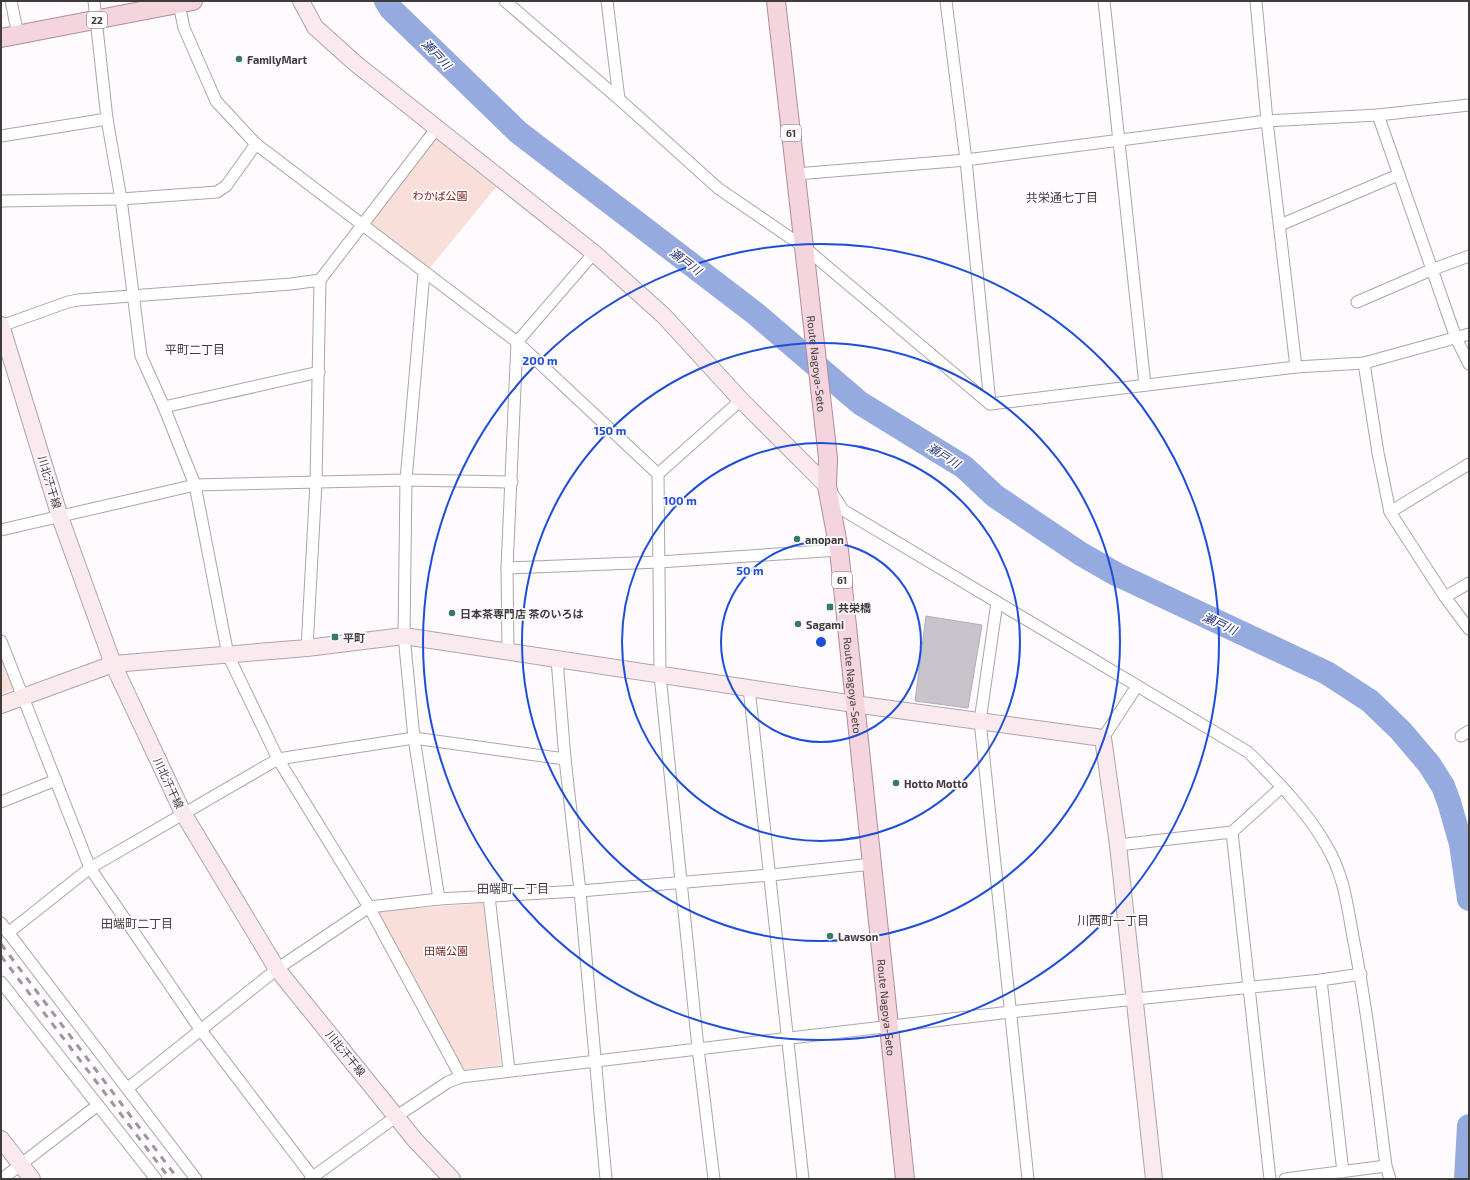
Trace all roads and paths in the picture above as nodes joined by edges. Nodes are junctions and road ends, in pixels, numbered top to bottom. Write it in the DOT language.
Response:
graph roads {
  1 [pos="11,1"];
  2 [pos="94,1"];
  3 [pos="301,1"];
  4 [pos="505,1"];
  5 [pos="607,1"];
  6 [pos="776,1"];
  7 [pos="946,1"];
  8 [pos="1104,1"];
  9 [pos="1256,1"];
  10 [pos="186,2"];
  11 [pos="97,20"];
  12 [pos="10,36"];
  13 [pos="619,99"];
  14 [pos="1469,105"];
  15 [pos="1378,115"];
  16 [pos="107,118"];
  17 [pos="1267,121"];
  18 [pos="436,129"];
  19 [pos="1,136"];
  20 [pos="1120,140"];
  21 [pos="256,144"];
  22 [pos="966,160"];
  23 [pos="796,174"];
  24 [pos="1398,175"];
  25 [pos="121,200"];
  26 [pos="1,201"];
  27 [pos="364,225"];
  28 [pos="1280,225"];
  29 [pos="804,247"];
  30 [pos="594,253"];
  31 [pos="1469,256"];
  32 [pos="1430,270"];
  33 [pos="424,273"];
  34 [pos="320,280"];
  35 [pos="133,295"];
  36 [pos="1357,302"];
  37 [pos="1,325"];
  38 [pos="1469,334"];
  39 [pos="1456,338"];
  40 [pos="517,342"];
  41 [pos="1364,364"];
  42 [pos="1469,364"];
  43 [pos="1296,367"];
  44 [pos="319,372"];
  45 [pos="1145,385"];
  46 [pos="741,400"];
  47 [pos="990,404"];
  48 [pos="164,407"];
  49 [pos="1469,464"];
  50 [pos="658,474"];
  51 [pos="406,480"];
  52 [pos="316,482"];
  53 [pos="512,482"];
  54 [pos="195,485"];
  55 [pos="827,486"];
  56 [pos="1390,512"];
  57 [pos="60,517"];
  58 [pos="1,530"];
  59 [pos="839,550"];
  60 [pos="659,562"];
  61 [pos="508,568"];
  62 [pos="1469,583"];
  63 [pos="1445,597"];
  64 [pos="997,602"];
  65 [pos="1469,629"];
  66 [pos="404,636"];
  67 [pos="1,641"];
  68 [pos="307,648"];
  69 [pos="508,652"];
  70 [pos="228,655"];
  71 [pos="557,659"];
  72 [pos="113,664"];
  73 [pos="660,675"];
  74 [pos="1137,686"];
  75 [pos="750,688"];
  76 [pos="23,698"];
  77 [pos="854,704"];
  78 [pos="1,705"];
  79 [pos="980,721"];
  80 [pos="414,738"];
  81 [pos="1104,738"];
  82 [pos="278,759"];
  83 [pos="565,759"];
  84 [pos="56,780"];
  85 [pos="1282,787"];
  86 [pos="1,802"];
  87 [pos="183,813"];
  88 [pos="1232,832"];
  89 [pos="1118,845"];
  90 [pos="872,864"];
  91 [pos="90,868"];
  92 [pos="771,875"];
  93 [pos="682,883"];
  94 [pos="580,891"];
  95 [pos="489,896"];
  96 [pos="439,899"];
  97 [pos="370,907"];
  98 [pos="1,923"];
  99 [pos="8,933"];
  100 [pos="277,969"];
  101 [pos="1361,974"];
  102 [pos="1321,980"];
  103 [pos="1,982"];
  104 [pos="1248,987"];
  105 [pos="1134,1000"];
  106 [pos="1010,1012"];
  107 [pos="889,1027"];
  108 [pos="200,1029"];
  109 [pos="787,1038"];
  110 [pos="698,1048"];
  111 [pos="595,1061"];
  112 [pos="509,1070"];
  113 [pos="460,1077"];
  114 [pos="128,1088"];
  115 [pos="98,1105"];
  116 [pos="396,1116"];
  117 [pos="1,1139"];
  118 [pos="21,1164"];
  119 [pos="1386,1166"];
  120 [pos="1343,1172"];
  121 [pos="312,1178"];
  122 [pos="2,1179"];
  123 [pos="32,1179"];
  124 [pos="156,1179"];
  125 [pos="196,1179"];
  126 [pos="452,1179"];
  127 [pos="606,1179"];
  128 [pos="714,1179"];
  129 [pos="803,1179"];
  130 [pos="905,1179"];
  131 [pos="1028,1179"];
  132 [pos="1154,1179"];
  133 [pos="1270,1179"];
  134 [pos="1286,1179"];
  135 [pos="1390,1179"];
  1 -- 12 [label="street"];
  2 -- 11 [label="street"];
  3 -- 18 [label="street"];
  4 -- 13 [label="street"];
  5 -- 13 [label="street"];
  6 -- 23 [label="main road, Route Nagoya-Seto / 61"];
  7 -- 22 [label="street"];
  8 -- 20 [label="street"];
  9 -- 17 [label="street"];
  10 -- 11 [label="main road, 22"];
  10 -- 21 [label="street"];
  11 -- 12 [label="main road, 22"];
  11 -- 16 [label="street"];
  13 -- 29 [label="street"];
  14 -- 15 [label="street"];
  15 -- 17 [label="street"];
  15 -- 24 [label="street"];
  16 -- 19 [label="street"];
  16 -- 25 [label="street"];
  17 -- 20 [label="street"];
  17 -- 28 [label="street"];
  18 -- 27 [label="street"];
  18 -- 30 [label="street"];
  20 -- 22 [label="street"];
  20 -- 45 [label="street"];
  21 -- 25 [label="street"];
  21 -- 27 [label="street"];
  22 -- 23 [label="street"];
  22 -- 47 [label="street"];
  23 -- 29 [label="main road, Route Nagoya-Seto / 61"];
  24 -- 28 [label="street"];
  24 -- 32 [label="street"];
  25 -- 26 [label="street"];
  25 -- 35 [label="street"];
  27 -- 33 [label="street"];
  27 -- 34 [label="street"];
  28 -- 43 [label="street"];
  29 -- 47 [label="street"];
  29 -- 55 [label="main road, Route Nagoya-Seto / 61"];
  30 -- 40 [label="street"];
  30 -- 46 [label="street"];
  31 -- 32 [label="street"];
  32 -- 36 [label="street"];
  32 -- 39 [label="street"];
  33 -- 40 [label="street"];
  33 -- 51 [label="street"];
  34 -- 35 [label="street"];
  34 -- 44 [label="street"];
  35 -- 37 [label="street"];
  35 -- 48 [label="street"];
  37 -- 57 [label="street, 川北汗干線"];
  38 -- 39 [label="street"];
  39 -- 41 [label="street"];
  39 -- 42 [label="street"];
  40 -- 50 [label="street"];
  40 -- 53 [label="street"];
  41 -- 43 [label="street"];
  41 -- 56 [label="street"];
  43 -- 45 [label="street"];
  44 -- 48 [label="street"];
  44 -- 52 [label="street"];
  45 -- 47 [label="street"];
  46 -- 50 [label="street"];
  46 -- 55 [label="street"];
  48 -- 54 [label="street"];
  49 -- 56 [label="street"];
  50 -- 60 [label="street"];
  51 -- 52 [label="street"];
  51 -- 53 [label="street"];
  51 -- 66 [label="street"];
  52 -- 54 [label="street"];
  52 -- 68 [label="street"];
  53 -- 61 [label="street"];
  54 -- 57 [label="street"];
  54 -- 70 [label="street"];
  55 -- 59 [label="main road, Route Nagoya-Seto / 61"];
  55 -- 64 [label="street"];
  56 -- 63 [label="street"];
  57 -- 58 [label="street"];
  57 -- 72 [label="street, 川北汗干線"];
  59 -- 60 [label="street"];
  59 -- 77 [label="main road, Route Nagoya-Seto / 61"];
  60 -- 61 [label="street"];
  60 -- 73 [label="street"];
  61 -- 69 [label="street"];
  62 -- 63 [label="street"];
  63 -- 65 [label="street"];
  64 -- 74 [label="street"];
  64 -- 79 [label="street"];
  66 -- 68 [label="street"];
  66 -- 69 [label="street"];
  66 -- 80 [label="street"];
  67 -- 76 [label="street"];
  68 -- 70 [label="street"];
  69 -- 71 [label="street"];
  70 -- 72 [label="street"];
  70 -- 82 [label="street"];
  71 -- 73 [label="street"];
  71 -- 83 [label="street"];
  72 -- 76 [label="street"];
  72 -- 87 [label="street, 川北汗干線"];
  73 -- 75 [label="street"];
  73 -- 93 [label="street"];
  74 -- 81 [label="street"];
  74 -- 85 [label="street"];
  75 -- 77 [label="street"];
  75 -- 92 [label="street"];
  76 -- 78 [label="street"];
  76 -- 84 [label="street"];
  77 -- 79 [label="street"];
  77 -- 90 [label="main road, Route Nagoya-Seto / 61"];
  79 -- 81 [label="street"];
  79 -- 106 [label="street"];
  80 -- 82 [label="street"];
  80 -- 83 [label="street"];
  80 -- 96 [label="street"];
  81 -- 89 [label="street"];
  82 -- 87 [label="street"];
  82 -- 97 [label="street"];
  83 -- 94 [label="street"];
  84 -- 86 [label="street"];
  84 -- 91 [label="street"];
  85 -- 88 [label="street"];
  85 -- 101 [label="street"];
  87 -- 91 [label="street"];
  87 -- 100 [label="street, 川北汗干線"];
  88 -- 89 [label="street"];
  88 -- 104 [label="street"];
  89 -- 105 [label="street"];
  90 -- 92 [label="street"];
  90 -- 107 [label="main road, Route Nagoya-Seto / 61"];
  91 -- 99 [label="street"];
  91 -- 108 [label="street"];
  92 -- 93 [label="street"];
  92 -- 109 [label="street"];
  93 -- 94 [label="street"];
  93 -- 110 [label="street"];
  94 -- 95 [label="street"];
  94 -- 111 [label="street"];
  95 -- 96 [label="street"];
  95 -- 112 [label="street"];
  96 -- 97 [label="street"];
  97 -- 100 [label="street"];
  97 -- 113 [label="street"];
  98 -- 99 [label="street"];
  99 -- 114 [label="street"];
  100 -- 108 [label="street"];
  100 -- 116 [label="street, 川北汗干線"];
  101 -- 102 [label="street"];
  101 -- 119 [label="street"];
  102 -- 104 [label="street"];
  102 -- 120 [label="street"];
  103 -- 115 [label="street"];
  104 -- 105 [label="street"];
  104 -- 133 [label="street"];
  105 -- 106 [label="street"];
  105 -- 132 [label="street"];
  106 -- 107 [label="street"];
  106 -- 131 [label="street"];
  107 -- 109 [label="street"];
  107 -- 130 [label="main road, Route Nagoya-Seto / 61"];
  108 -- 114 [label="street"];
  108 -- 121 [label="street"];
  109 -- 110 [label="street"];
  109 -- 129 [label="street"];
  110 -- 111 [label="street"];
  110 -- 128 [label="street"];
  111 -- 112 [label="street"];
  111 -- 127 [label="street"];
  112 -- 113 [label="street"];
  113 -- 116 [label="street"];
  114 -- 125 [label="street"];
  115 -- 118 [label="street"];
  115 -- 124 [label="street"];
  116 -- 121 [label="street"];
  116 -- 126 [label="street, 川北汗干線"];
  117 -- 118 [label="street"];
  118 -- 122 [label="street"];
  118 -- 123 [label="street"];
  119 -- 120 [label="street"];
  119 -- 135 [label="street"];
  120 -- 134 [label="street"];
}
